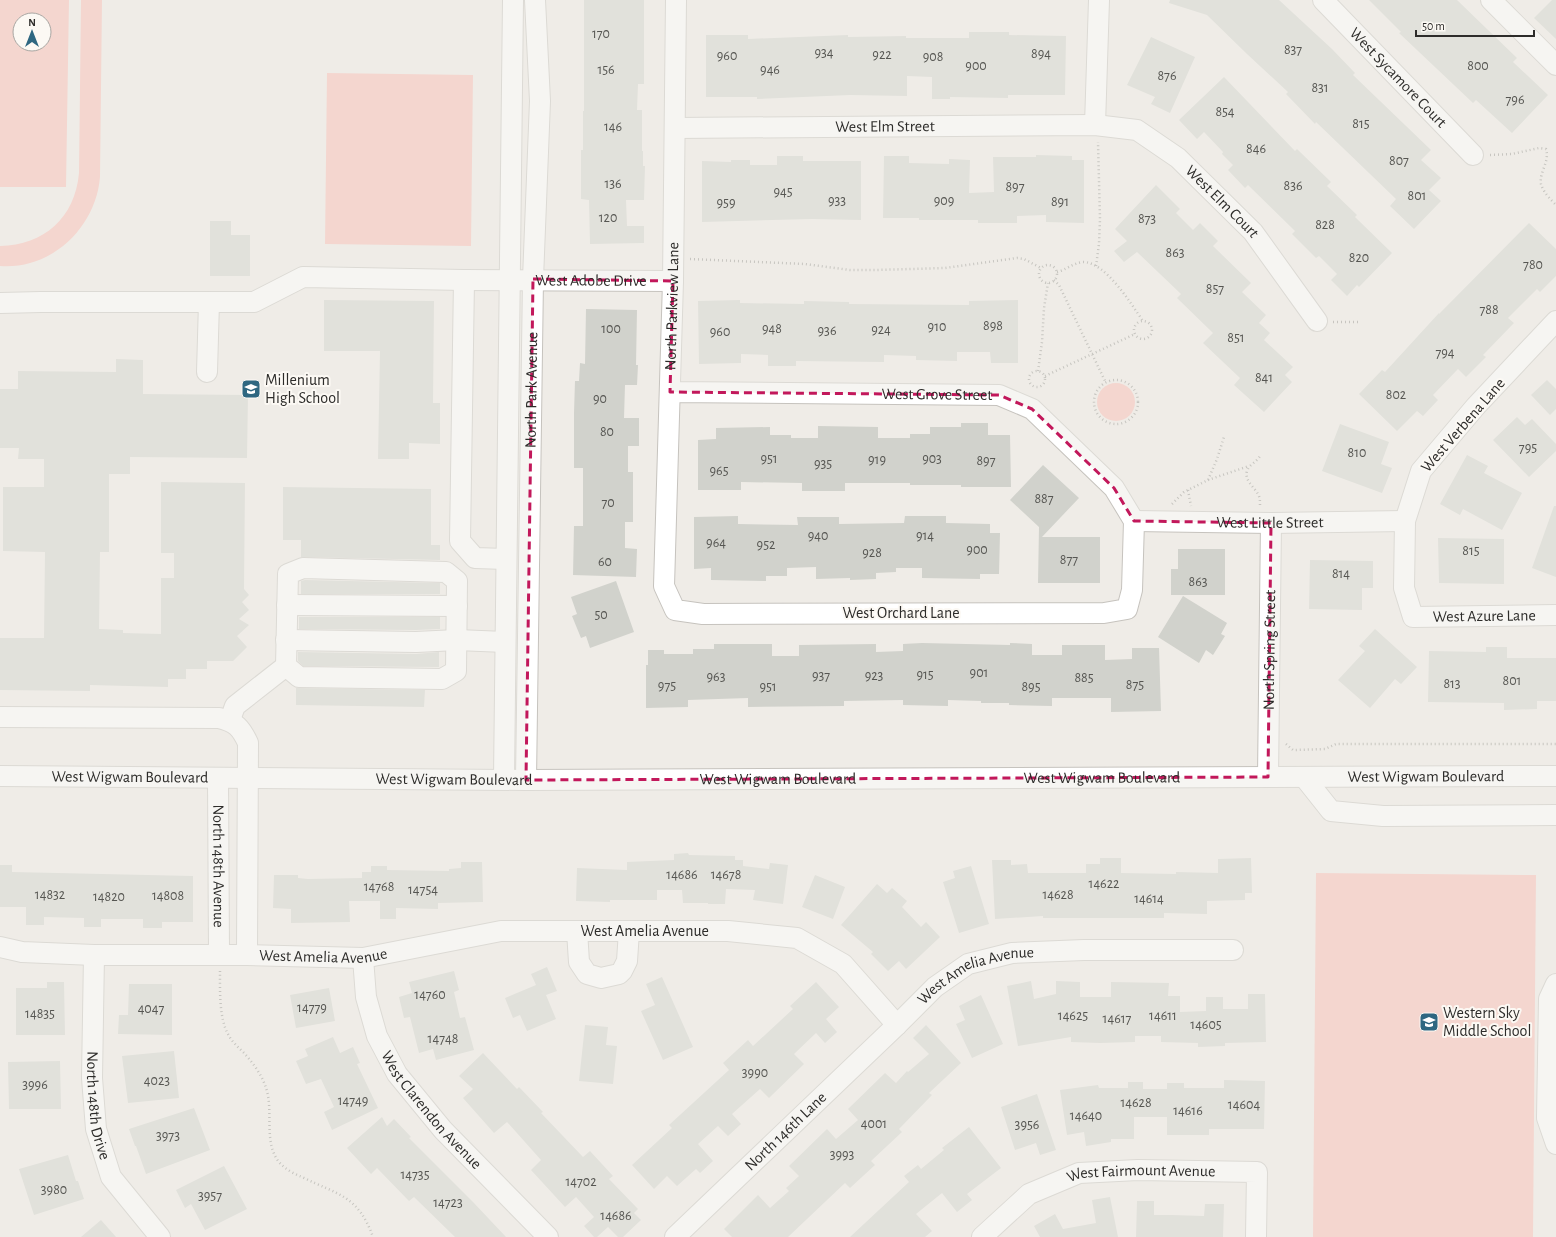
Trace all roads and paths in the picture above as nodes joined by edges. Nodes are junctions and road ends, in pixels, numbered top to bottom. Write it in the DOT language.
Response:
graph roads {
  1 [pos="513,0"];
  2 [pos="535,0"];
  3 [pos="676,0"];
  4 [pos="1099,0"];
  5 [pos="1323,0"];
  6 [pos="1490,0"];
  7 [pos="1556,65"];
  8 [pos="1095,126"];
  9 [pos="675,128"];
  10 [pos="1473,155"];
  11 [pos="1556,205"];
  12 [pos="673,258"];
  13 [pos="1096,266"];
  14 [pos="1041,268"];
  15 [pos="1057,272"];
  16 [pos="464,280"];
  17 [pos="509,280"];
  18 [pos="534,280"];
  19 [pos="673,280"];
  20 [pos="1054,280"];
  21 [pos="1048,283"];
  22 [pos="209,302"];
  23 [pos="0,303"];
  24 [pos="1143,321"];
  25 [pos="1317,321"];
  26 [pos="1556,321"];
  27 [pos="1358,322"];
  28 [pos="1135,334"];
  29 [pos="1092,354"];
  30 [pos="1038,371"];
  31 [pos="207,372"];
  32 [pos="1045,376"];
  33 [pos="1106,383"];
  34 [pos="670,392"];
  35 [pos="1224,437"];
  36 [pos="1261,454"];
  37 [pos="1249,466"];
  38 [pos="1208,480"];
  39 [pos="1188,490"];
  40 [pos="1178,506"];
  41 [pos="1184,506"];
  42 [pos="1191,506"];
  43 [pos="1198,506"];
  44 [pos="1134,521"];
  45 [pos="1405,521"];
  46 [pos="1266,523"];
  47 [pos="506,560"];
  48 [pos="287,605"];
  49 [pos="457,606"];
  50 [pos="675,610"];
  51 [pos="1556,615"];
  52 [pos="1413,617"];
  53 [pos="286,640"];
  54 [pos="457,640"];
  55 [pos="505,642"];
  56 [pos="286,666"];
  57 [pos="0,717"];
  58 [pos="230,720"];
  59 [pos="1284,740"];
  60 [pos="1556,744"];
  61 [pos="0,776"];
  62 [pos="1556,776"];
  63 [pos="1268,777"];
  64 [pos="1304,777"];
  65 [pos="218,778"];
  66 [pos="248,778"];
  67 [pos="504,779"];
  68 [pos="526,780"];
  69 [pos="1556,815"];
  70 [pos="577,931"];
  71 [pos="629,931"];
  72 [pos="0,947"];
  73 [pos="1233,950"];
  74 [pos="94,955"];
  75 [pos="219,955"];
  76 [pos="247,955"];
  77 [pos="363,958"];
  78 [pos="1556,984"];
  79 [pos="897,1025"];
  80 [pos="1556,1144"];
  81 [pos="160,1237"];
  82 [pos="373,1237"];
  83 [pos="548,1237"];
  84 [pos="675,1237"];
  85 [pos="982,1237"];
  86 [pos="1256,1237"];
  1 -- 17 [label="street, North Park Avenue"];
  2 -- 18 [label="street, North Park Avenue"];
  3 -- 9 [label="street, North Parkview Lane"];
  4 -- 8 [label="street"];
  5 -- 10 [label="street, West Sycamore Court"];
  6 -- 7 [label="street"];
  8 -- 9 [label="street, West Elm Street"];
  8 -- 13 [label="path"];
  8 -- 25 [label="street, West Elm Court"];
  9 -- 12 [label="street, North Parkview Lane"];
  10 -- 11 [label="path"];
  12 -- 14 [label="path"];
  12 -- 19 [label="street, North Parkview Lane"];
  13 -- 15 [label="path"];
  13 -- 24 [label="path"];
  14 -- 15 [label="path"];
  14 -- 21 [label="path"];
  15 -- 20 [label="path"];
  16 -- 17 [label="street, West Adobe Drive"];
  16 -- 22 [label="street, West Adobe Drive"];
  16 -- 47 [label="street"];
  17 -- 18 [label="street, West Adobe Drive"];
  17 -- 47 [label="street, North Park Avenue"];
  18 -- 19 [label="street, West Adobe Drive"];
  18 -- 68 [label="street, North Park Avenue"];
  19 -- 34 [label="street, North Parkview Lane"];
  20 -- 21 [label="path"];
  20 -- 29 [label="path"];
  21 -- 30 [label="path"];
  22 -- 23 [label="street, West Adobe Drive"];
  22 -- 31 [label="street"];
  24 -- 28 [label="path"];
  24 -- 28 [label="path"];
  25 -- 27 [label="path"];
  26 -- 45 [label="street, West Verbena Lane"];
  28 -- 29 [label="path"];
  29 -- 32 [label="path"];
  29 -- 33 [label="path"];
  30 -- 32 [label="path"];
  30 -- 32 [label="path"];
  33 -- 33 [label="path"];
  34 -- 44 [label="street, West Grove Street"];
  34 -- 50 [label="street, North Parkview Lane"];
  35 -- 38 [label="path"];
  36 -- 37 [label="path"];
  37 -- 38 [label="path"];
  37 -- 46 [label="path"];
  38 -- 39 [label="path"];
  39 -- 40 [label="path"];
  39 -- 42 [label="path"];
  41 -- 42 [label="path"];
  42 -- 43 [label="path"];
  44 -- 46 [label="street, West Little Street"];
  44 -- 50 [label="street, West Orchard Lane"];
  45 -- 46 [label="street, West Little Street"];
  45 -- 52 [label="street, West Verbena Lane"];
  46 -- 63 [label="street, North Spring Street"];
  47 -- 55 [label="street, North Park Avenue"];
  48 -- 49 [label="street"];
  48 -- 49 [label="street"];
  48 -- 53 [label="street"];
  49 -- 54 [label="street"];
  51 -- 52 [label="street, West Azure Lane"];
  53 -- 54 [label="street"];
  53 -- 56 [label="street"];
  54 -- 55 [label="street"];
  54 -- 56 [label="street"];
  55 -- 67 [label="street, North Park Avenue"];
  56 -- 58 [label="street"];
  57 -- 58 [label="street"];
  58 -- 66 [label="street, North 148th Avenue"];
  59 -- 60 [label="path"];
  61 -- 65 [label="street, West Wigwam Boulevard"];
  62 -- 64 [label="street, West Wigwam Boulevard"];
  63 -- 64 [label="street, West Wigwam Boulevard"];
  63 -- 68 [label="street, West Wigwam Boulevard"];
  64 -- 69 [label="street"];
  65 -- 66 [label="street, West Wigwam Boulevard"];
  65 -- 75 [label="street, North 148th Avenue"];
  66 -- 67 [label="street, West Wigwam Boulevard"];
  66 -- 76 [label="street, North 148th Avenue"];
  67 -- 68 [label="street, West Wigwam Boulevard"];
  70 -- 71 [label="street, West Amelia Avenue"];
  70 -- 71 [label="street"];
  70 -- 77 [label="street, West Amelia Avenue"];
  71 -- 79 [label="street, West Amelia Avenue"];
  72 -- 74 [label="street, West Amelia Avenue"];
  73 -- 79 [label="street, West Amelia Avenue"];
  74 -- 75 [label="street, West Amelia Avenue"];
  74 -- 81 [label="street, North 148th Drive"];
  75 -- 76 [label="street, West Amelia Avenue"];
  75 -- 82 [label="path"];
  76 -- 77 [label="street, West Amelia Avenue"];
  77 -- 83 [label="street, West Clarendon Avenue"];
  78 -- 80 [label="street"];
  79 -- 84 [label="street, North 146th Lane"];
  85 -- 86 [label="street, West Fairmount Avenue"];
}
